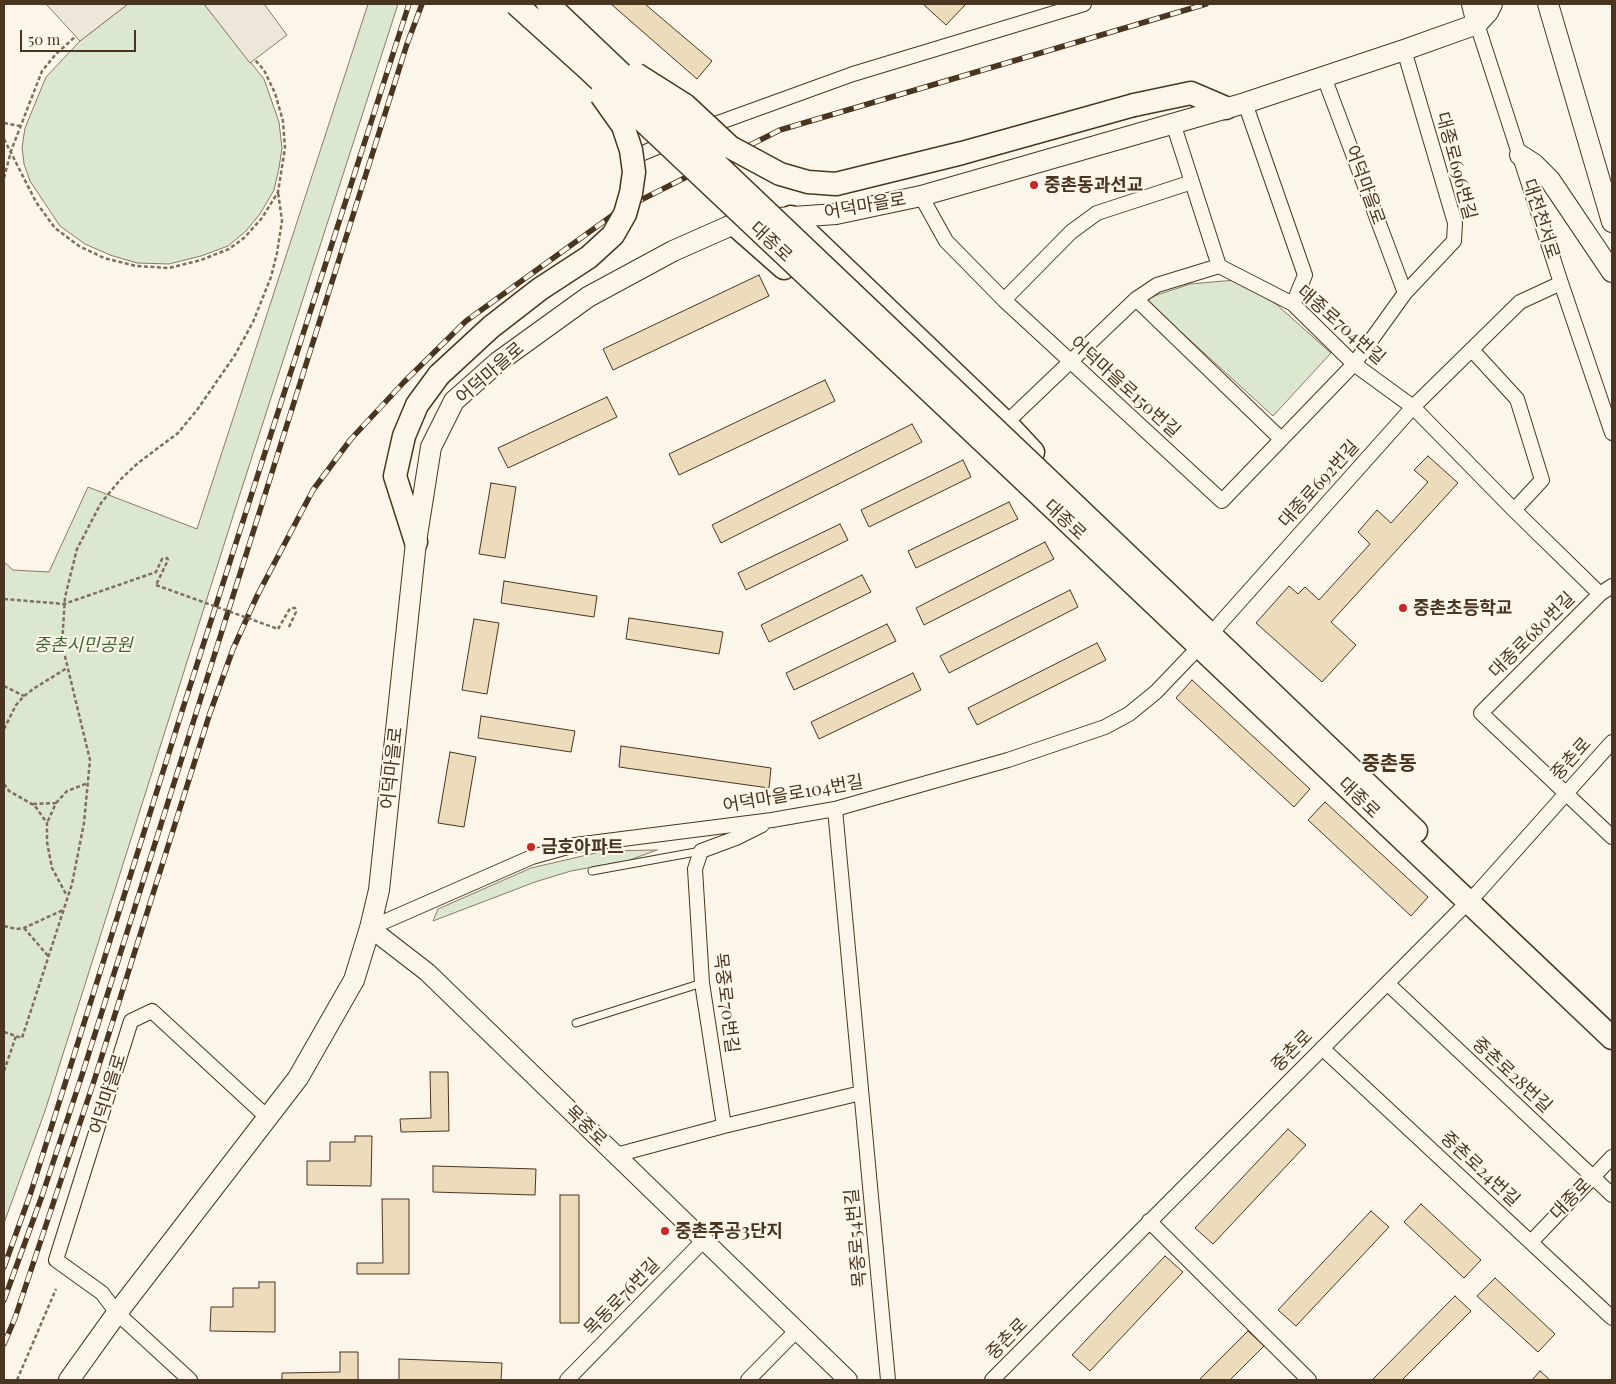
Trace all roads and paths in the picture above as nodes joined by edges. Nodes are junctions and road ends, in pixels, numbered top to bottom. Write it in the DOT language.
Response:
graph roads {
  1 [pos="516,4"];
  2 [pos="548,4"];
  3 [pos="1084,4"];
  4 [pos="1472,4"];
  5 [pos="1492,4"];
  6 [pos="1548,4"];
  7 [pos="1477,24"];
  8 [pos="76,36"];
  9 [pos="1404,50"];
  10 [pos="255,60"];
  11 [pos="595,62"];
  12 [pos="1324,77"];
  13 [pos="1235,105"];
  14 [pos="4,123"];
  15 [pos="1173,123"];
  16 [pos="20,126"];
  17 [pos="4,139"];
  18 [pos="11,151"];
  19 [pos="643,153"];
  20 [pos="1520,155"];
  21 [pos="4,178"];
  22 [pos="1192,182"];
  23 [pos="278,192"];
  24 [pos="921,196"];
  25 [pos="790,217"];
  26 [pos="1612,222"];
  27 [pos="734,224"];
  28 [pos="1220,266"];
  29 [pos="1612,272"];
  30 [pos="1561,283"];
  31 [pos="1405,293"];
  32 [pos="1136,299"];
  33 [pos="1004,300"];
  34 [pos="1293,304"];
  35 [pos="1472,350"];
  36 [pos="1069,362"];
  37 [pos="1354,364"];
  38 [pos="1413,407"];
  39 [pos="1006,423"];
  40 [pos="1612,433"];
  41 [pos="1281,438"];
  42 [pos="1038,483"];
  43 [pos="1222,501"];
  44 [pos="1514,510"];
  45 [pos="416,542"];
  46 [pos="1612,586"];
  47 [pos="1600,594"];
  48 [pos="4,599"];
  49 [pos="64,604"];
  50 [pos="288,629"];
  51 [pos="1204,640"];
  52 [pos="68,667"];
  53 [pos="4,686"];
  54 [pos="24,696"];
  55 [pos="4,728"];
  56 [pos="1612,742"];
  57 [pos="88,783"];
  58 [pos="4,784"];
  59 [pos="1566,793"];
  60 [pos="56,803"];
  61 [pos="31,804"];
  62 [pos="835,809"];
  63 [pos="772,820"];
  64 [pos="47,823"];
  65 [pos="1612,837"];
  66 [pos="701,851"];
  67 [pos="592,871"];
  68 [pos="1474,896"];
  69 [pos="68,897"];
  70 [pos="64,910"];
  71 [pos="4,926"];
  72 [pos="24,928"];
  73 [pos="370,928"];
  74 [pos="49,956"];
  75 [pos="1387,983"];
  76 [pos="702,984"];
  77 [pos="1612,1018"];
  78 [pos="576,1023"];
  79 [pos="4,1032"];
  80 [pos="16,1036"];
  81 [pos="1612,1038"];
  82 [pos="1322,1048"];
  83 [pos="4,1071"];
  84 [pos="861,1093"];
  85 [pos="267,1117"];
  86 [pos="724,1126"];
  87 [pos="616,1155"];
  88 [pos="1612,1157"];
  89 [pos="1593,1177"];
  90 [pos="1612,1195"];
  91 [pos="1149,1221"];
  92 [pos="704,1240"];
  93 [pos="1531,1242"];
  94 [pos="56,1289"];
  95 [pos="117,1313"];
  96 [pos="1612,1318"];
  97 [pos="797,1330"];
  98 [pos="17,1380"];
  99 [pos="69,1380"];
  100 [pos="190,1380"];
  101 [pos="567,1380"];
  102 [pos="748,1380"];
  103 [pos="848,1380"];
  104 [pos="888,1380"];
  105 [pos="992,1380"];
  106 [pos="1309,1380"];
  1 -- 11 [label="main road, 대종로, bridge"];
  2 -- 11 [label="main road, 대종로, bridge"];
  3 -- 19 [label="street"];
  4 -- 7 [label="main road, 대전천서로"];
  5 -- 7 [label="main road"];
  6 -- 26 [label="main road"];
  7 -- 9 [label="main road, 어덕마을로"];
  7 -- 20 [label="street, 대전천서로"];
  8 -- 16 [label="path"];
  9 -- 12 [label="main road, 어덕마을로"];
  9 -- 31 [label="street, 대종로696번길"];
  10 -- 23 [label="path"];
  11 -- 13 [label="main road, bridge"];
  11 -- 42 [label="main road, 대종로, bridge"];
  11 -- 45 [label="main road, bridge"];
  12 -- 13 [label="main road, 어덕마을로"];
  12 -- 31 [label="street, 어덕마을로"];
  13 -- 15 [label="main road, 어덕마을로"];
  13 -- 34 [label="street"];
  14 -- 16 [label="path"];
  15 -- 22 [label="street"];
  15 -- 24 [label="main road, 어덕마을로"];
  16 -- 18 [label="path"];
  17 -- 18 [label="path"];
  18 -- 21 [label="path"];
  18 -- 23 [label="path"];
  20 -- 29 [label="main road"];
  20 -- 30 [label="street, 대전천서로"];
  22 -- 28 [label="street"];
  22 -- 33 [label="street"];
  23 -- 49 [label="path"];
  24 -- 25 [label="main road, 어덕마을로"];
  24 -- 33 [label="street, 어덕마을로150번길"];
  25 -- 27 [label="main road, 어덕마을로"];
  25 -- 39 [label="main road"];
  27 -- 42 [label="main road"];
  27 -- 45 [label="main road, 어덕마을로"];
  28 -- 32 [label="street"];
  28 -- 34 [label="street, 대종로704번길"];
  30 -- 35 [label="street, 대종로692번길"];
  30 -- 40 [label="street, 대전천서로"];
  31 -- 37 [label="street, 대종로696번길"];
  32 -- 36 [label="street"];
  32 -- 41 [label="street"];
  33 -- 36 [label="street, 어덕마을로150번길"];
  34 -- 37 [label="street, 대종로704번길"];
  35 -- 38 [label="street, 대종로692번길"];
  35 -- 44 [label="street"];
  36 -- 39 [label="street"];
  36 -- 43 [label="street, 어덕마을로150번길"];
  37 -- 38 [label="street, 대종로704번길"];
  37 -- 41 [label="street, 대종로696번길"];
  38 -- 44 [label="street, 대종로704번길"];
  38 -- 51 [label="street, 대종로692번길"];
  39 -- 42 [label="main road"];
  41 -- 43 [label="street, 대종로696번길"];
  42 -- 51 [label="main road, 대종로"];
  44 -- 47 [label="street, 대종로704번길"];
  45 -- 73 [label="main road, 어덕마을로"];
  46 -- 47 [label="street, 대종로680번길"];
  47 -- 59 [label="street, 대종로680번길"];
  48 -- 49 [label="path"];
  49 -- 50 [label="path, bridge"];
  49 -- 52 [label="path"];
  51 -- 62 [label="street, 어덕마을로104번길"];
  51 -- 68 [label="main road, 대종로"];
  52 -- 54 [label="path"];
  52 -- 57 [label="path"];
  53 -- 54 [label="path"];
  54 -- 55 [label="path"];
  56 -- 59 [label="street, 중촌로"];
  57 -- 60 [label="path"];
  57 -- 69 [label="path"];
  58 -- 61 [label="path"];
  59 -- 65 [label="street"];
  59 -- 68 [label="street, 중촌로"];
  60 -- 61 [label="path"];
  60 -- 64 [label="path"];
  61 -- 64 [label="path"];
  62 -- 63 [label="street, 어덕마을로104번길"];
  62 -- 84 [label="street, 목중로54번길"];
  63 -- 66 [label="street"];
  63 -- 73 [label="street, 어덕마을로104번길"];
  64 -- 69 [label="path"];
  66 -- 67 [label="lane"];
  66 -- 76 [label="street, 목중로70번길"];
  68 -- 75 [label="street, 중촌로"];
  68 -- 77 [label="main road, 대종로"];
  68 -- 81 [label="main road, 대종로"];
  69 -- 70 [label="path"];
  70 -- 72 [label="path"];
  70 -- 74 [label="path"];
  71 -- 72 [label="path"];
  72 -- 74 [label="path"];
  73 -- 85 [label="main road, 어덕마을로"];
  73 -- 87 [label="street, 목중로"];
  74 -- 80 [label="path"];
  75 -- 82 [label="street, 중촌로"];
  75 -- 89 [label="street, 중촌로28번길"];
  76 -- 78 [label="lane"];
  76 -- 86 [label="street, 목중로70번길"];
  79 -- 80 [label="path"];
  80 -- 83 [label="path"];
  82 -- 91 [label="street, 중촌로"];
  82 -- 93 [label="street, 중촌로24번길"];
  84 -- 86 [label="street"];
  84 -- 104 [label="street, 목중로54번길"];
  85 -- 95 [label="main road, 어덕마을로"];
  85 -- 95 [label="street, 어덕마을로"];
  86 -- 87 [label="street"];
  87 -- 92 [label="street, 목중로"];
  88 -- 89 [label="street, 대종로"];
  89 -- 90 [label="street, 중촌로28번길"];
  89 -- 93 [label="street, 대종로"];
  91 -- 105 [label="street, 중촌로"];
  91 -- 106 [label="street"];
  92 -- 97 [label="street, 목중로"];
  92 -- 101 [label="street, 목동로76번길"];
  93 -- 96 [label="street, 중촌로24번길"];
  94 -- 98 [label="path"];
  95 -- 99 [label="main road, 어덕마을로"];
  95 -- 100 [label="street, 어덕마을로"];
  97 -- 102 [label="street"];
  97 -- 103 [label="street, 목중로"];
}
